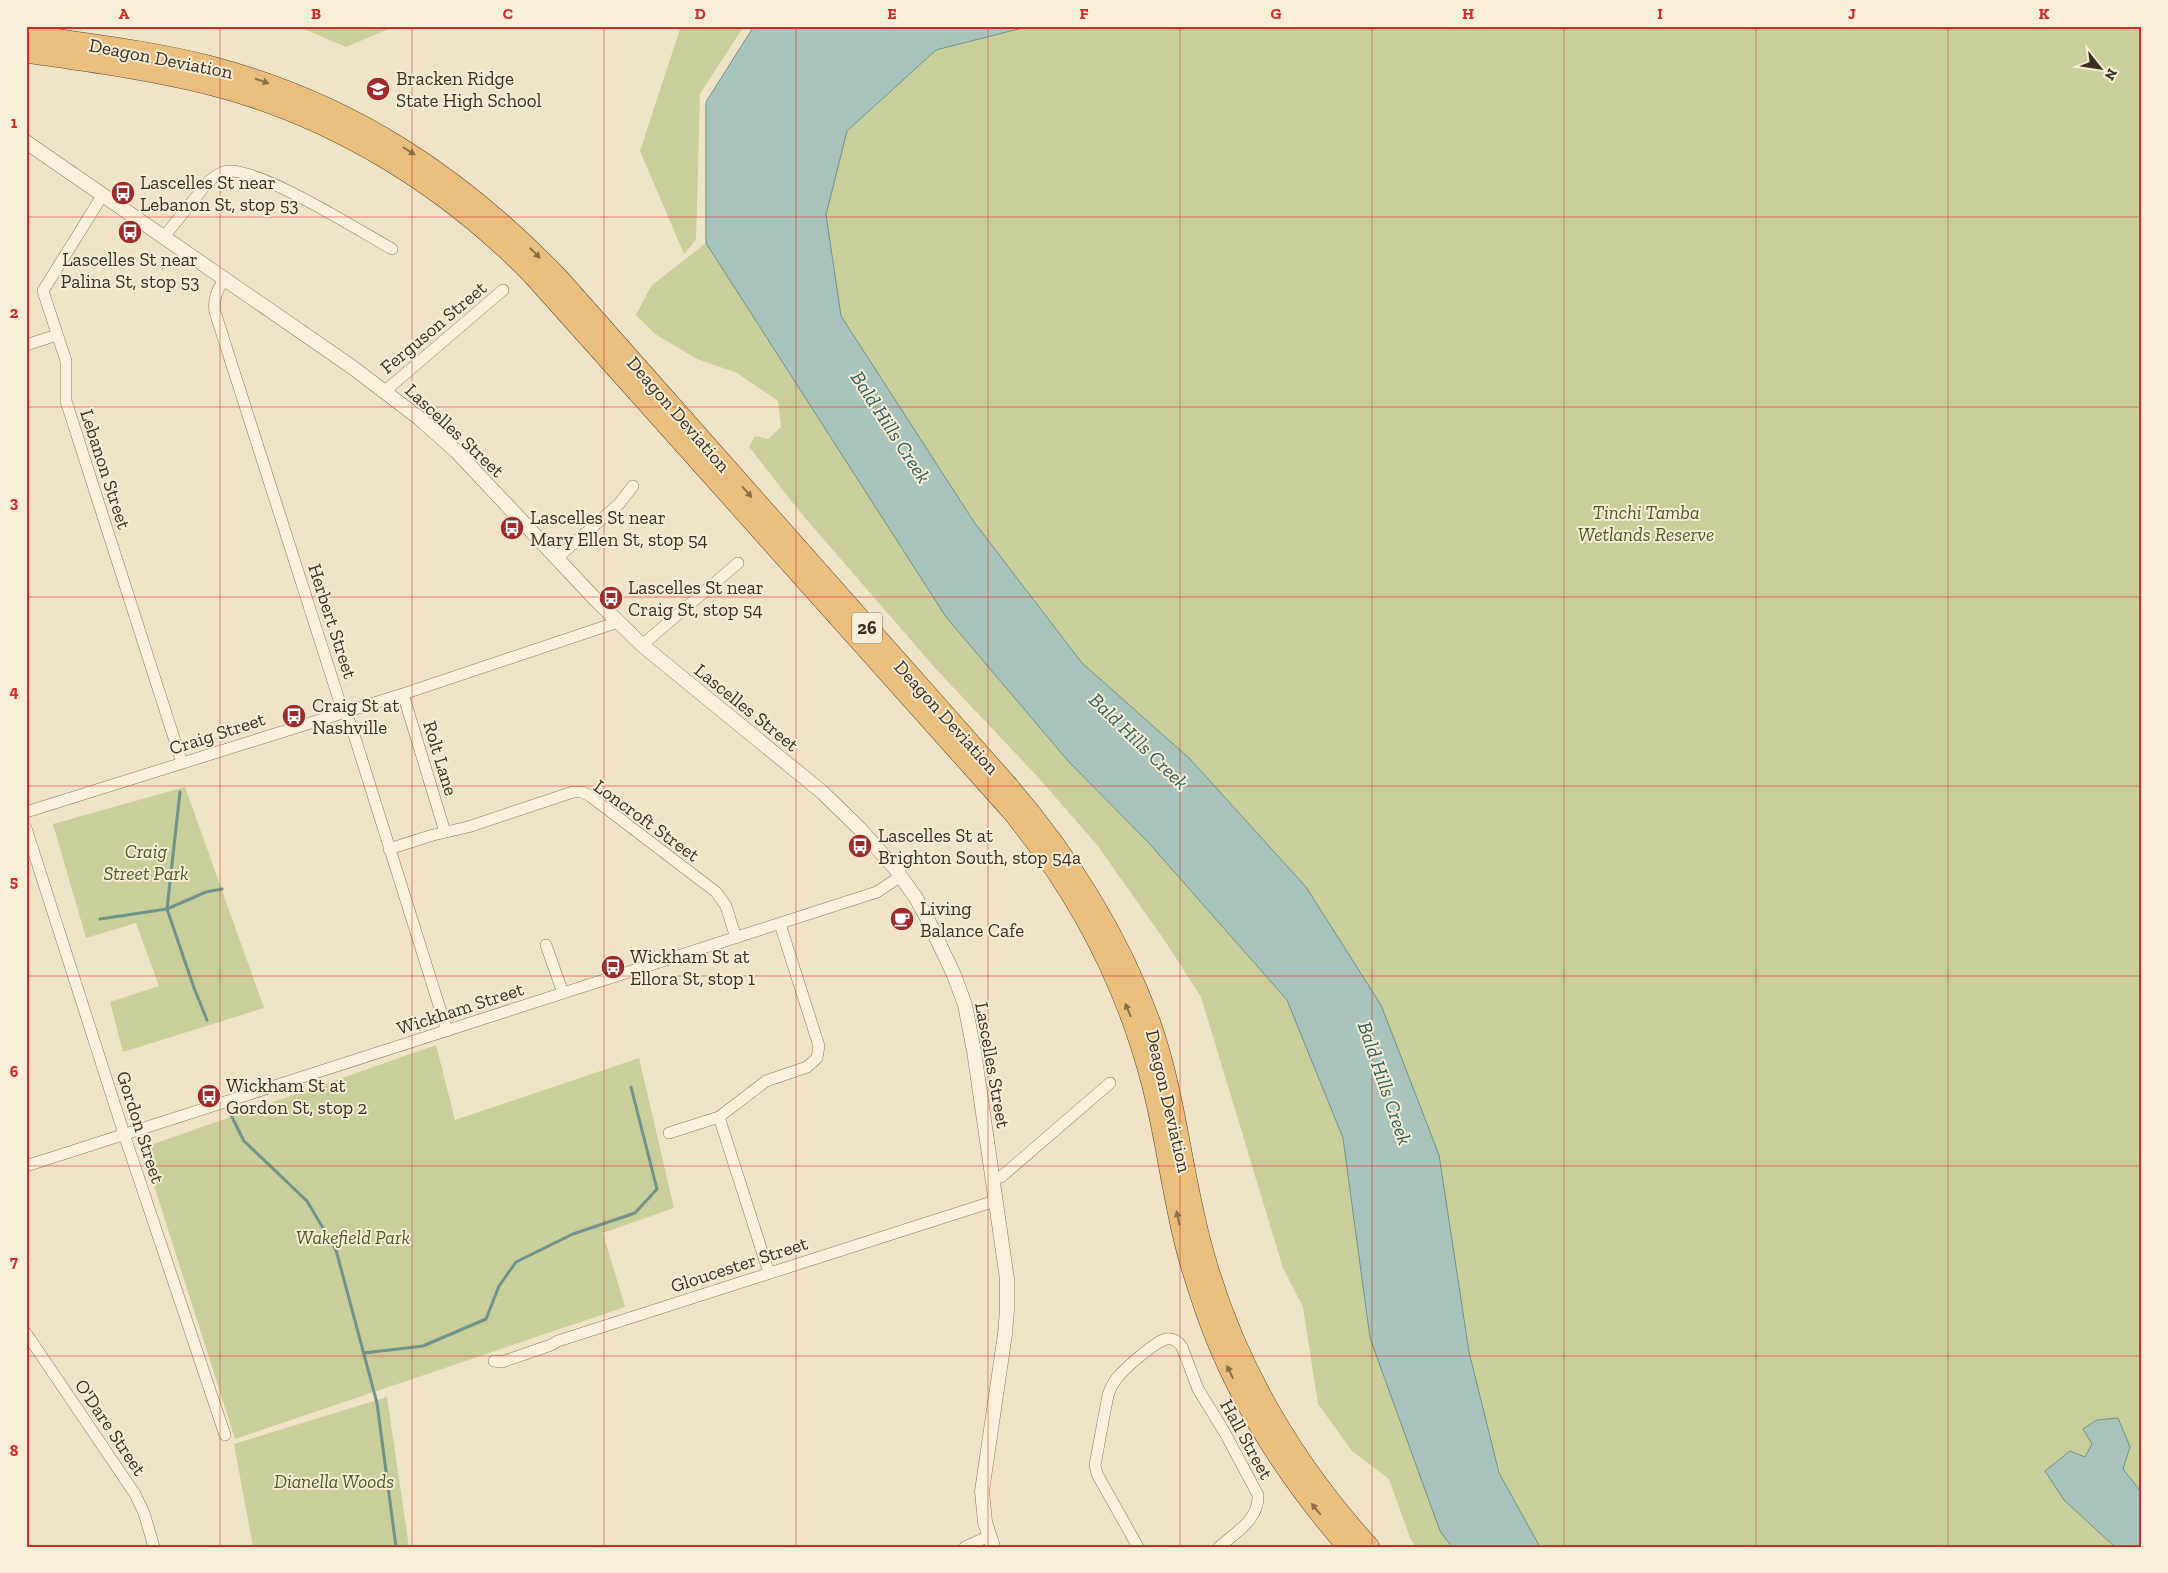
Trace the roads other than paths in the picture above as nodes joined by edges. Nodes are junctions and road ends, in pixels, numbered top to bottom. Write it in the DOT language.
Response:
graph roads {
  1 [pos="26,34"];
  2 [pos="26,53"];
  3 [pos="26,142"];
  4 [pos="102,196"];
  5 [pos="163,238"];
  6 [pos="392,249"];
  7 [pos="224,280"];
  8 [pos="504,290"];
  9 [pos="56,335"];
  10 [pos="26,344"];
  11 [pos="385,391"];
  12 [pos="633,486"];
  13 [pos="557,558"];
  14 [pos="738,563"];
  15 [pos="618,622"];
  16 [pos="642,645"];
  17 [pos="403,694"];
  18 [pos="344,711"];
  19 [pos="182,763"];
  20 [pos="26,812"];
  21 [pos="26,828"];
  22 [pos="446,832"];
  23 [pos="389,849"];
  24 [pos="900,876"];
  25 [pos="780,924"];
  26 [pos="736,938"];
  27 [pos="546,945"];
  28 [pos="563,993"];
  29 [pos="447,1031"];
  30 [pos="1110,1083"];
  31 [pos="719,1117"];
  32 [pos="668,1133"];
  33 [pos="124,1134"];
  34 [pos="26,1166"];
  35 [pos="993,1178"];
  36 [pos="995,1201"];
  37 [pos="769,1273"];
  38 [pos="26,1333"];
  39 [pos="494,1361"];
  40 [pos="225,1435"];
  41 [pos="991,1542"];
  42 [pos="154,1547"];
  43 [pos="965,1547"];
  44 [pos="1138,1547"];
  45 [pos="1219,1547"];
  46 [pos="1348,1547"];
  47 [pos="1370,1547"];
  1 -- 47 [label="highway, Deagon Deviation / 26, one-way"];
  46 -- 2 [label="highway, Deagon Deviation / 26, one-way"];
  3 -- 4 [label="street, Lascelles Street"];
  4 -- 5 [label="street, Lascelles Street"];
  4 -- 9 [label="street, Lebanon Street"];
  5 -- 6 [label="street"];
  5 -- 7 [label="street, Lascelles Street"];
  7 -- 11 [label="street, Lascelles Street"];
  7 -- 18 [label="street, Herbert Street"];
  8 -- 11 [label="street, Ferguson Street"];
  9 -- 10 [label="street"];
  9 -- 19 [label="street, Lebanon Street"];
  11 -- 13 [label="street, Lascelles Street"];
  12 -- 13 [label="street"];
  13 -- 15 [label="street, Lascelles Street"];
  14 -- 16 [label="street"];
  15 -- 16 [label="street, Lascelles Street"];
  15 -- 17 [label="street, Craig Street"];
  16 -- 24 [label="street, Lascelles Street"];
  17 -- 18 [label="street, Craig Street"];
  17 -- 22 [label="street, Rolt Lane"];
  18 -- 19 [label="street, Craig Street"];
  18 -- 23 [label="street, Herbert Street"];
  19 -- 20 [label="street, Craig Street"];
  21 -- 33 [label="street, Gordon Street"];
  22 -- 23 [label="street, Loncroft Street"];
  22 -- 26 [label="street, Loncroft Street"];
  23 -- 29 [label="street, Herbert Street"];
  24 -- 25 [label="street, Wickham Street"];
  24 -- 35 [label="street, Lascelles Street"];
  25 -- 26 [label="street, Wickham Street"];
  25 -- 31 [label="street"];
  26 -- 28 [label="street, Wickham Street"];
  27 -- 28 [label="street"];
  28 -- 29 [label="street, Wickham Street"];
  29 -- 33 [label="street, Wickham Street"];
  30 -- 35 [label="street"];
  31 -- 32 [label="street"];
  31 -- 37 [label="street"];
  33 -- 34 [label="street, Wickham Street"];
  33 -- 40 [label="street, Gordon Street"];
  35 -- 36 [label="street, Lascelles Street"];
  36 -- 37 [label="street, Gloucester Street"];
  36 -- 41 [label="street, Lascelles Street"];
  37 -- 39 [label="street, Gloucester Street"];
  38 -- 42 [label="street, O'Dare Street"];
  41 -- 43 [label="street"];
  44 -- 45 [label="street, Hall Street"];
}
